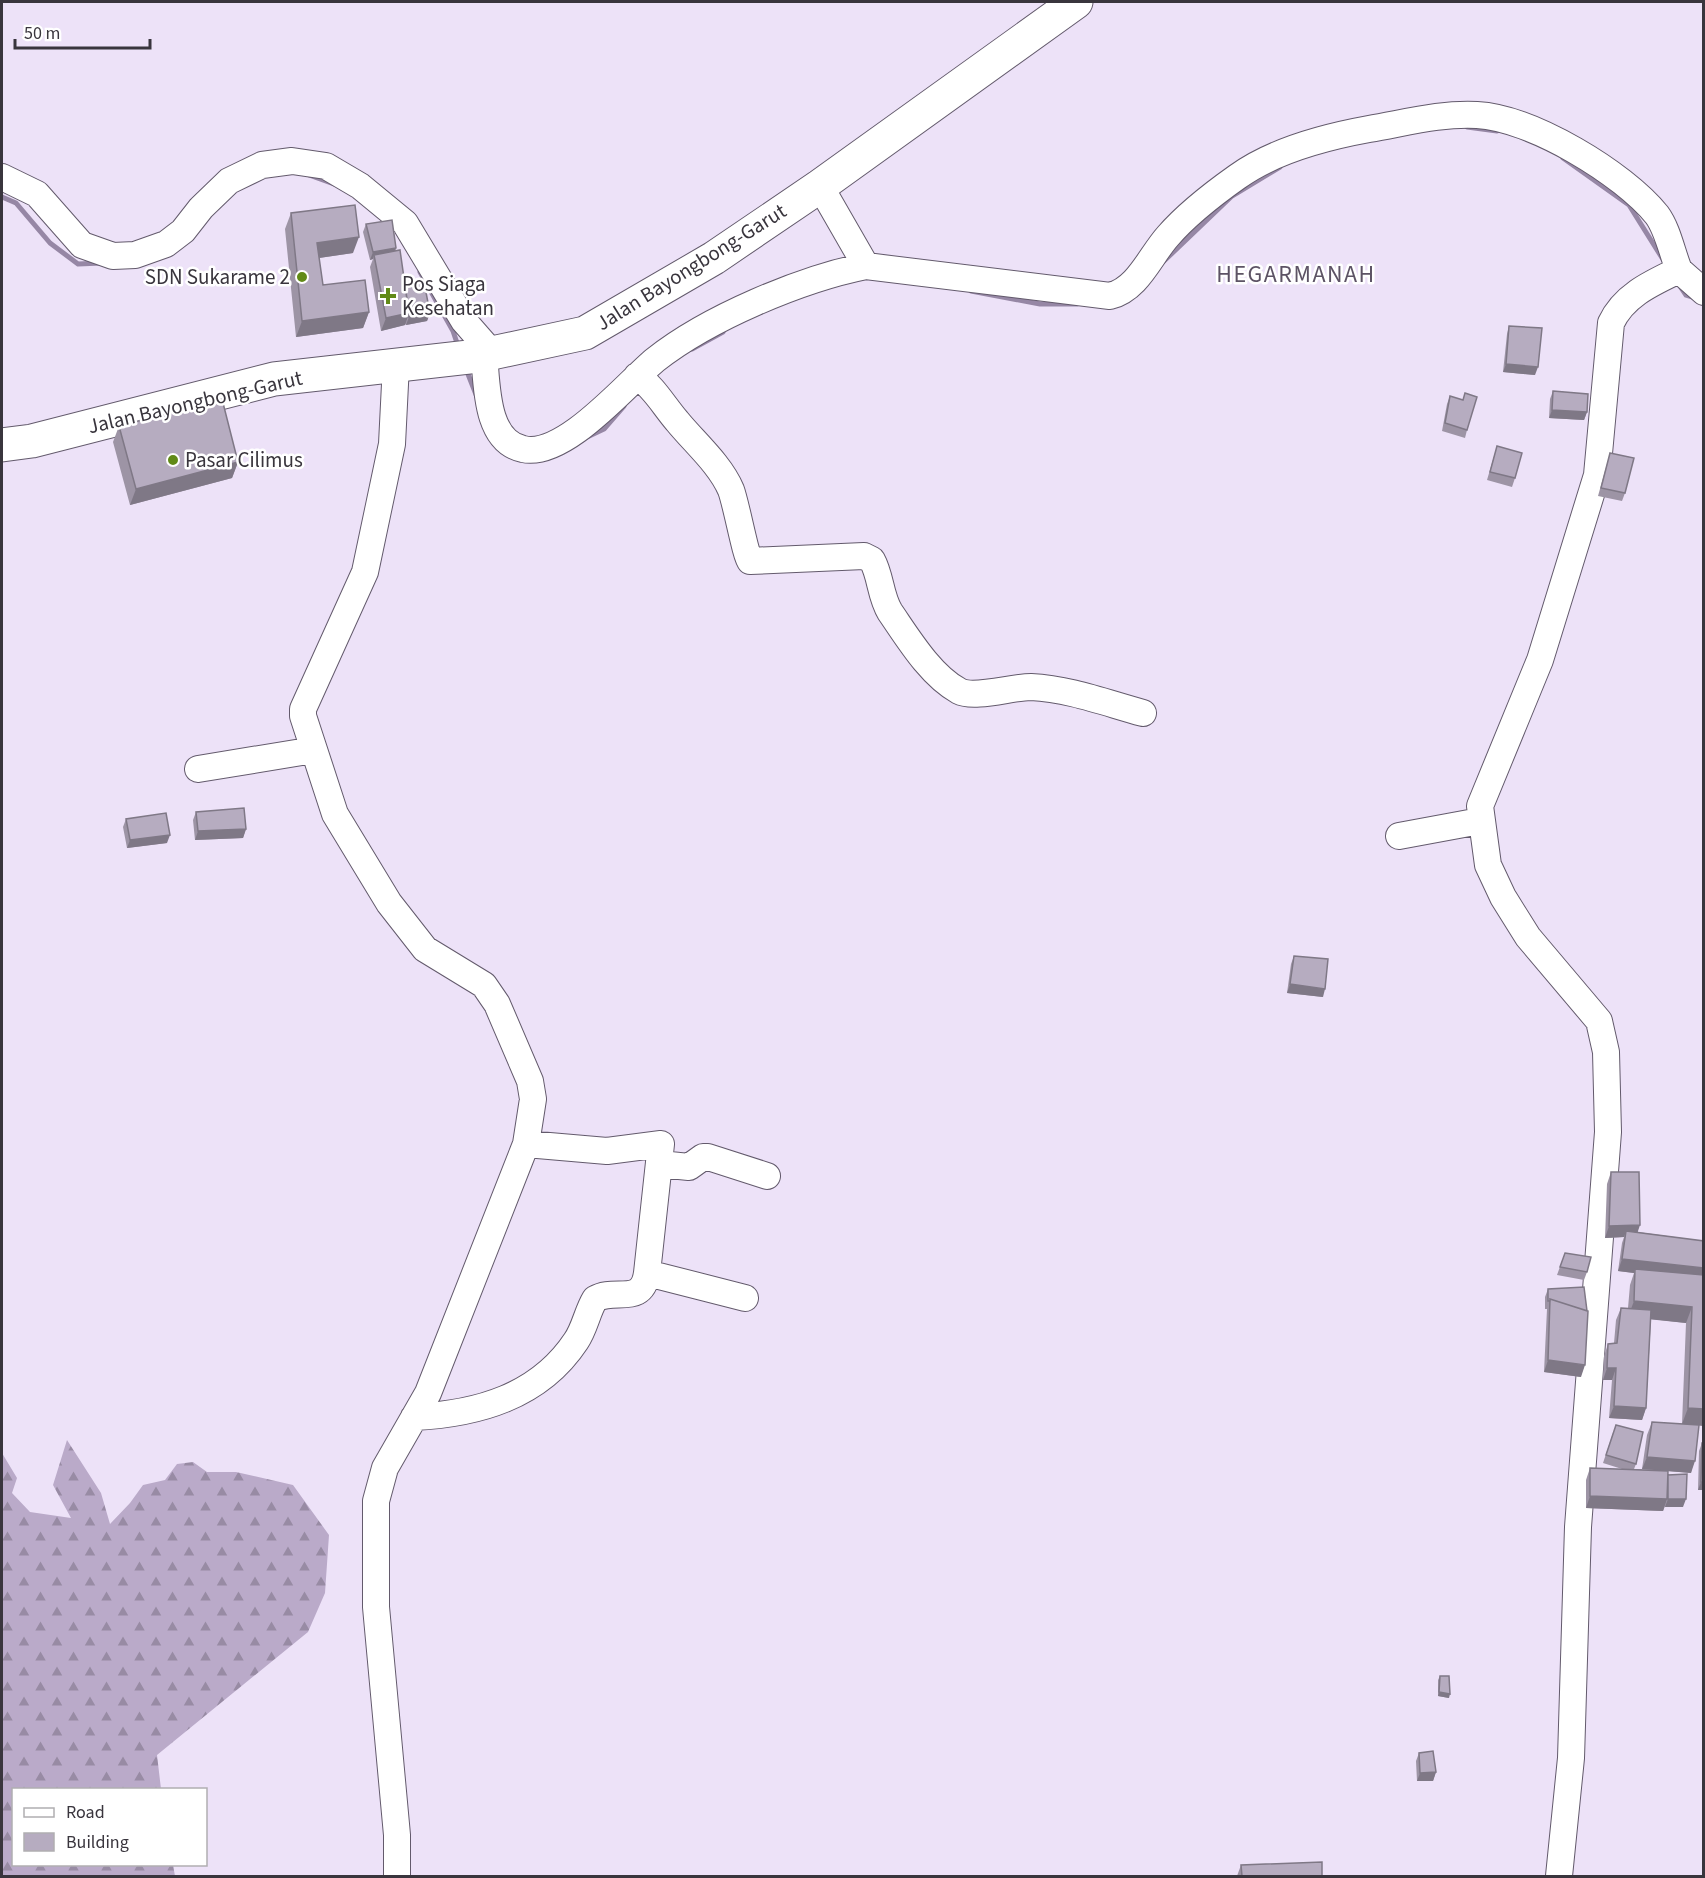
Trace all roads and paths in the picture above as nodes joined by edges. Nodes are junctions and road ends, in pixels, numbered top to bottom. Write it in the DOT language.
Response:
graph roads {
  1 [pos="1076,2"];
  2 [pos="2,177"];
  3 [pos="820,186"];
  4 [pos="866,266"];
  5 [pos="1677,270"];
  6 [pos="1704,292"];
  7 [pos="485,354"];
  8 [pos="396,364"];
  9 [pos="644,383"];
  10 [pos="2,446"];
  11 [pos="1143,713"];
  12 [pos="314,750"];
  13 [pos="198,769"];
  14 [pos="1480,821"];
  15 [pos="1399,836"];
  16 [pos="526,1144"];
  17 [pos="660,1164"];
  18 [pos="767,1176"];
  19 [pos="647,1273"];
  20 [pos="745,1298"];
  21 [pos="414,1418"];
  22 [pos="397,1876"];
  23 [pos="1559,1876"];
  1 -- 3 [label="main road, Jalan Bayongbong-Garut"];
  2 -- 7 [label="street"];
  3 -- 4 [label="street"];
  3 -- 7 [label="main road, Jalan Bayongbong-Garut"];
  4 -- 5 [label="street"];
  4 -- 9 [label="street"];
  5 -- 6 [label="street"];
  5 -- 14 [label="street"];
  7 -- 8 [label="main road, Jalan Bayongbong-Garut"];
  7 -- 9 [label="street"];
  8 -- 10 [label="main road, Jalan Bayongbong-Garut"];
  8 -- 12 [label="street"];
  9 -- 11 [label="street"];
  12 -- 13 [label="street"];
  12 -- 16 [label="street"];
  14 -- 15 [label="street"];
  14 -- 23 [label="street"];
  16 -- 17 [label="street"];
  16 -- 21 [label="street"];
  17 -- 18 [label="street"];
  17 -- 19 [label="street"];
  19 -- 20 [label="street"];
  19 -- 21 [label="street"];
  21 -- 22 [label="street"];
}
